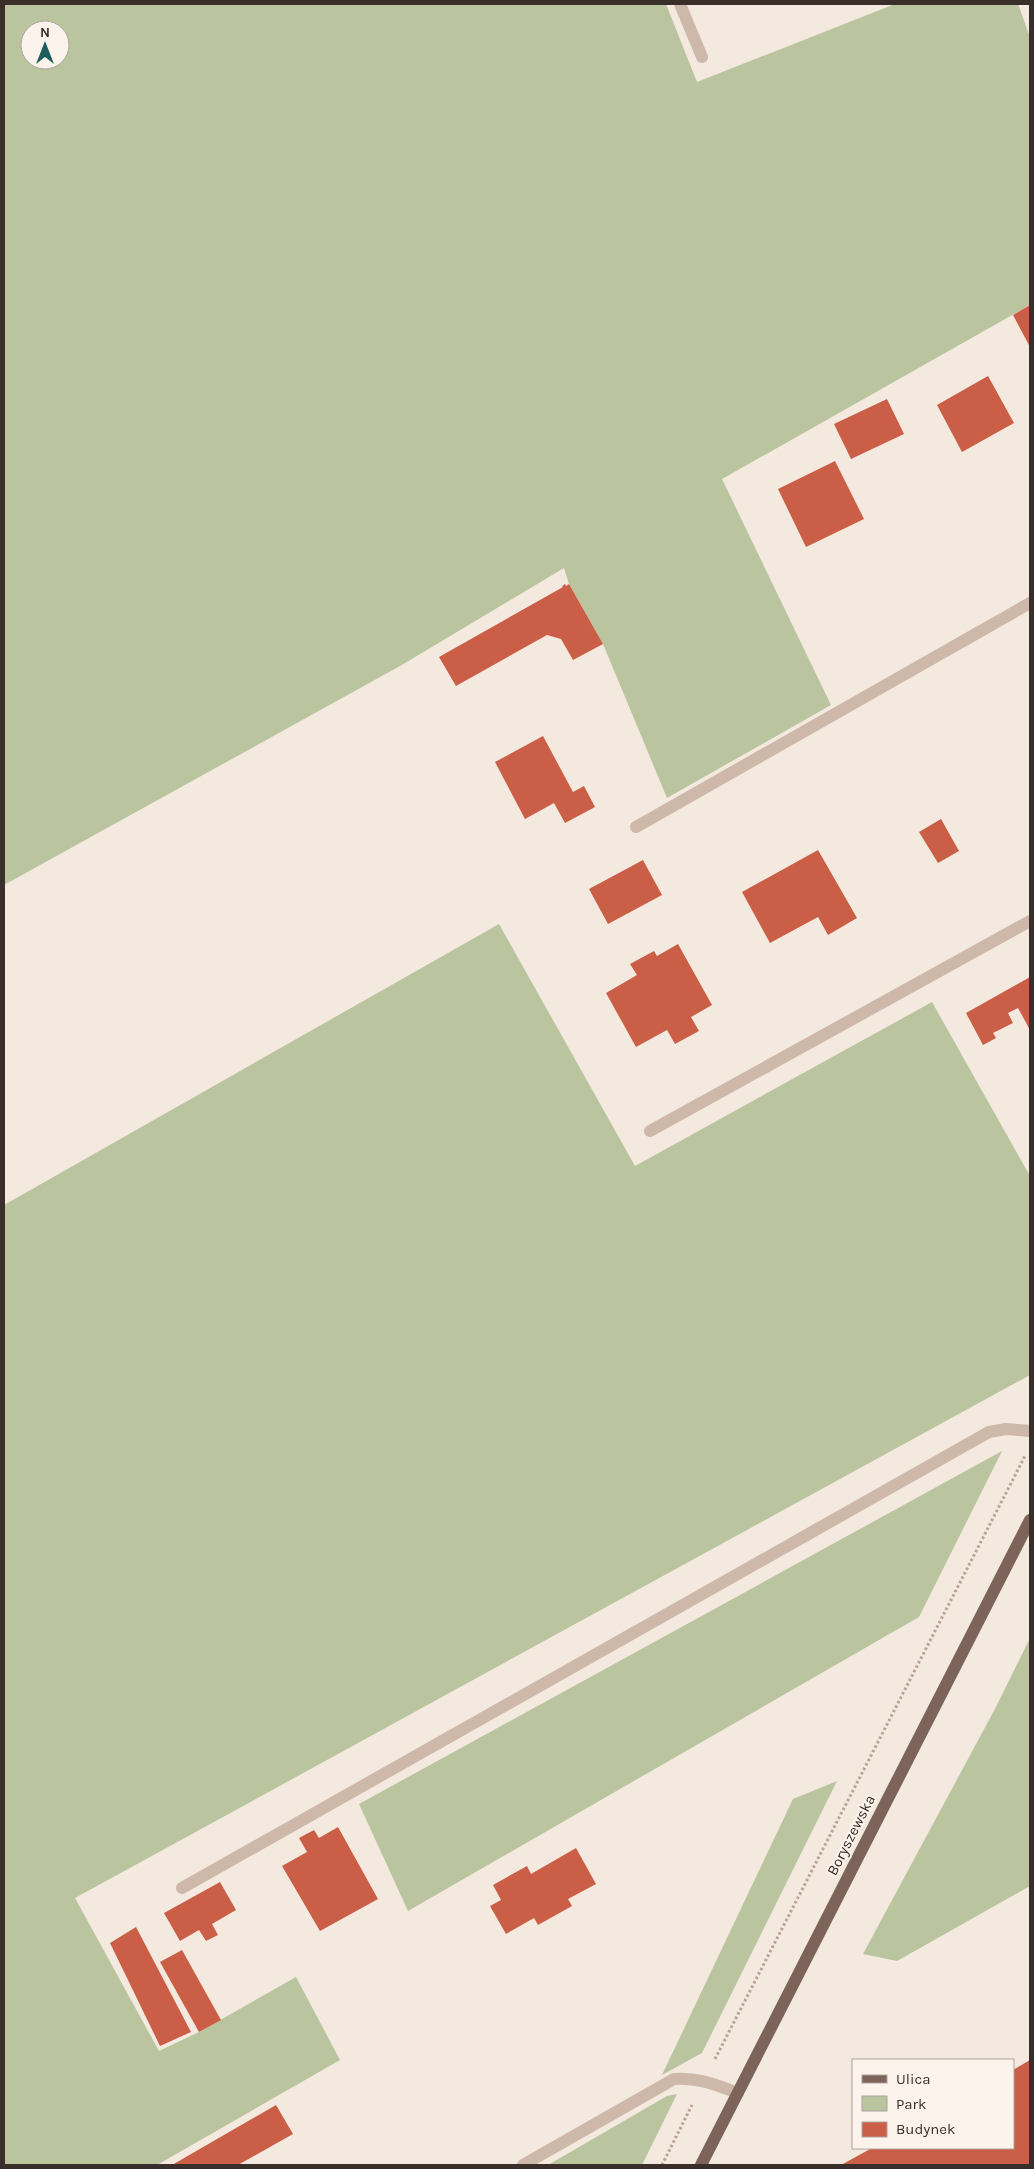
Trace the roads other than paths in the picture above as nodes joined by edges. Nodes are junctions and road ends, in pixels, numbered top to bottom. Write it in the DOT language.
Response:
graph roads {
  1 [pos="680,4"];
  2 [pos="702,57"];
  3 [pos="1030,603"];
  4 [pos="636,827"];
  5 [pos="1030,921"];
  6 [pos="650,1131"];
  7 [pos="1030,1431"];
  8 [pos="1030,1520"];
  9 [pos="182,1888"];
  10 [pos="738,2093"];
  11 [pos="523,2165"];
  12 [pos="701,2165"];
  1 -- 2 [label="street"];
  3 -- 4 [label="street"];
  5 -- 6 [label="street"];
  7 -- 9 [label="street"];
  8 -- 10 [label="main road, Boryszewska"];
  10 -- 11 [label="street"];
  10 -- 12 [label="main road, Boryszewska"];
}
